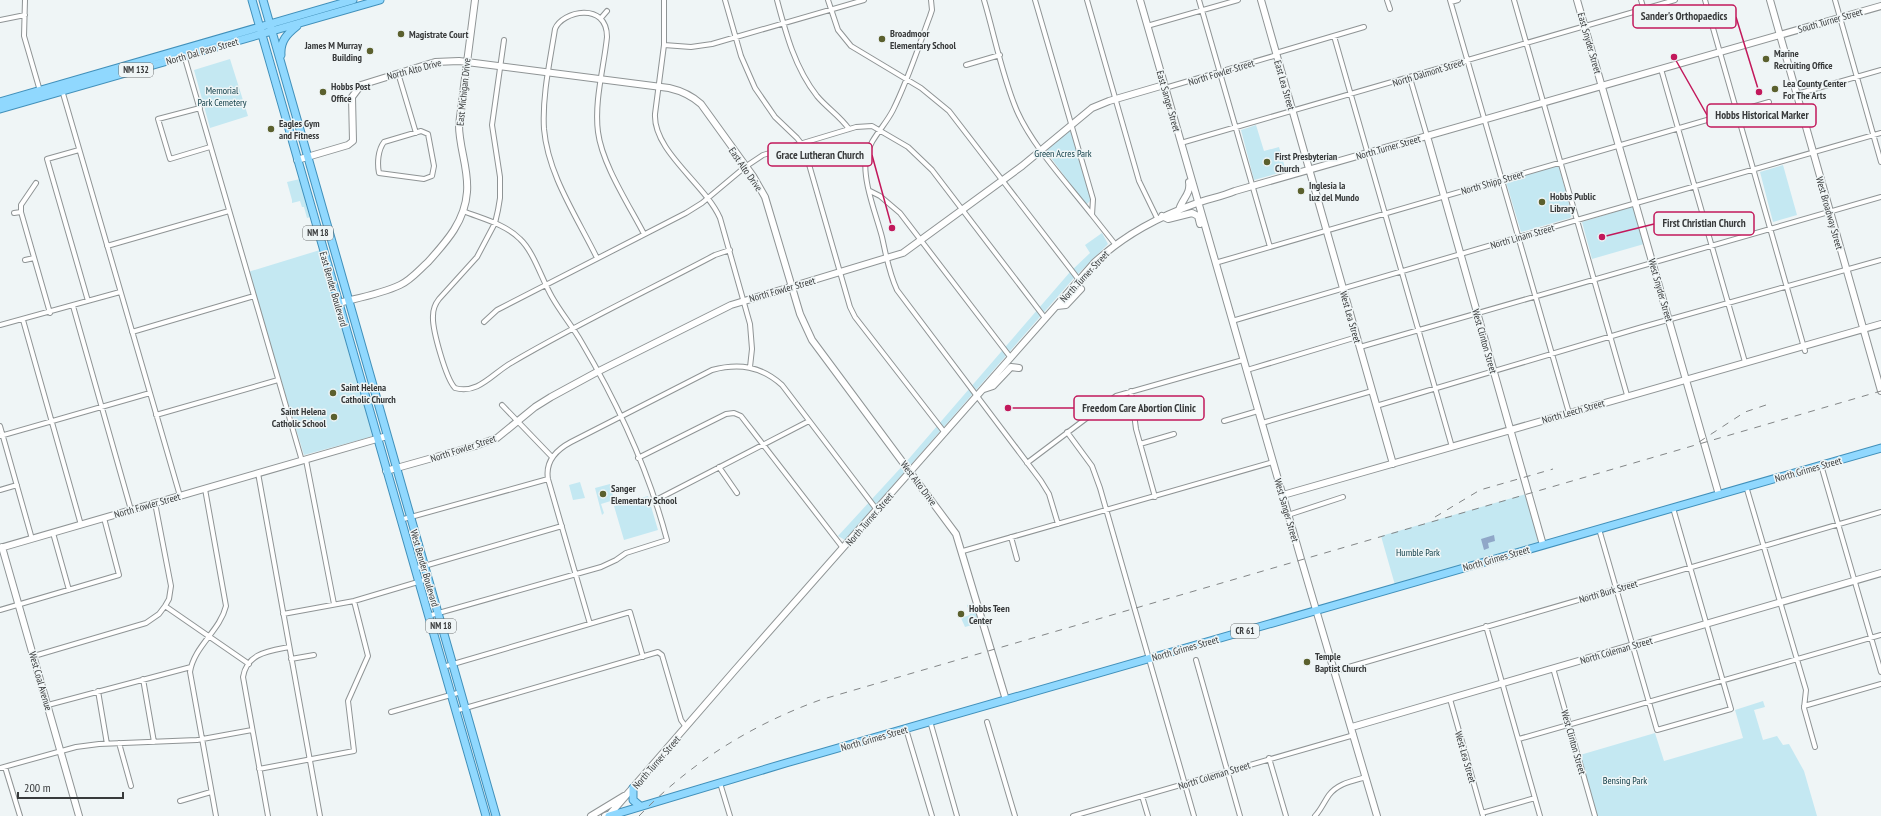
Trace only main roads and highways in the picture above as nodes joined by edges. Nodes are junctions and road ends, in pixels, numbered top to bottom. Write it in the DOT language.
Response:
graph roads {
  1 [pos="252,0"];
  2 [pos="263,0"];
  3 [pos="353,0"];
  4 [pos="380,0"];
  5 [pos="300,23"];
  6 [pos="271,28"];
  7 [pos="260,31"];
  8 [pos="281,63"];
  9 [pos="289,91"];
  10 [pos="278,92"];
  11 [pos="41,94"];
  12 [pos="0,102"];
  13 [pos="0,109"];
  14 [pos="387,436"];
  15 [pos="377,439"];
  16 [pos="1881,448"];
  17 [pos="484,773"];
  18 [pos="474,775"];
  19 [pos="633,788"];
  20 [pos="640,806"];
  21 [pos="486,816"];
  22 [pos="496,816"];
  23 [pos="608,816"];
  1 -- 7 [label="main road, East Bender Boulevard"];
  2 -- 6 [label="main road, East Bender Boulevard"];
  3 -- 6 [label="main road, North Dal Paso Street"];
  4 -- 5 [label="main road, North Dal Paso Street"];
  5 -- 6 [label="main road, North Dal Paso Street"];
  5 -- 8 [label="main road"];
  6 -- 7 [label="main road, North Dal Paso Street / NM 132"];
  6 -- 8 [label="main road, East Bender Boulevard / NM 18"];
  7 -- 10 [label="main road, East Bender Boulevard / NM 18"];
  7 -- 11 [label="main road, North Dal Paso Street / NM 132"];
  8 -- 9 [label="main road, East Bender Boulevard / NM 18"];
  9 -- 10 [label="main road"];
  9 -- 14 [label="main road, East Bender Boulevard / NM 18"];
  10 -- 15 [label="main road, East Bender Boulevard / NM 18"];
  11 -- 12 [label="main road, North Dal Paso Street / NM 132"];
  11 -- 13 [label="main road, North Dal Paso Street / NM 132"];
  14 -- 17 [label="main road, West Bender Boulevard / NM 18"];
  15 -- 18 [label="main road, West Bender Boulevard / NM 18"];
  16 -- 20 [label="main road, North Grimes Street / CR 61"];
  17 -- 18 [label="main road"];
  17 -- 22 [label="main road, West Bender Boulevard / NM 18"];
  18 -- 21 [label="main road, West Bender Boulevard / NM 18"];
  19 -- 20 [label="main road"];
  20 -- 23 [label="main road, North Grimes Street / CR 61"];
}
